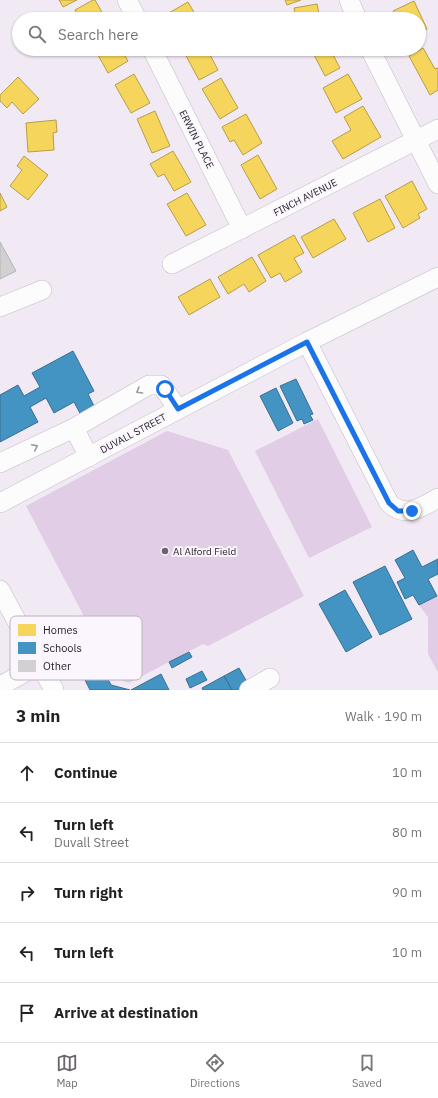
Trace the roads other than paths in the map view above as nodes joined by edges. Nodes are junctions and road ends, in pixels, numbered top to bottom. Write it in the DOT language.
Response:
graph roads {
  1 [pos="127,0"];
  2 [pos="349,0"];
  3 [pos="133,12"];
  4 [pos="354,12"];
  5 [pos="156,56"];
  6 [pos="373,56"];
  7 [pos="438,129"];
  8 [pos="415,141"];
  9 [pos="438,184"];
  10 [pos="242,229"];
  11 [pos="172,264"];
  12 [pos="438,277"];
  13 [pos="42,290"];
  14 [pos="0,307"];
  15 [pos="307,342"];
  16 [pos="178,409"];
  17 [pos="74,428"];
  18 [pos="89,457"];
  19 [pos="0,463"];
  20 [pos="438,498"];
  21 [pos="0,502"];
  22 [pos="0,590"];
  23 [pos="14,616"];
  24 [pos="270,678"];
  25 [pos="11,680"];
  26 [pos="49,680"];
  27 [pos="0,686"];
  28 [pos="54,690"];
  29 [pos="249,690"];
  1 -- 3 [label="street"];
  2 -- 4 [label="street"];
  5 -- 10 [label="street, ERWIN PLACE"];
  6 -- 8 [label="street"];
  7 -- 8 [label="street, FINCH AVENUE"];
  8 -- 9 [label="street"];
  8 -- 10 [label="street, FINCH AVENUE"];
  10 -- 11 [label="street, FINCH AVENUE"];
  12 -- 15 [label="street, DUVALL STREET"];
  13 -- 14 [label="street"];
  15 -- 16 [label="street, DUVALL STREET"];
  15 -- 20 [label="street"];
  16 -- 17 [label="street, one-way"];
  16 -- 18 [label="street, DUVALL STREET"];
  17 -- 18 [label="street"];
  19 -- 17 [label="street, one-way"];
  18 -- 21 [label="street, DUVALL STREET"];
  22 -- 23 [label="street"];
  24 -- 29 [label="street"];
  25 -- 27 [label="street"];
  26 -- 28 [label="street"];
}
